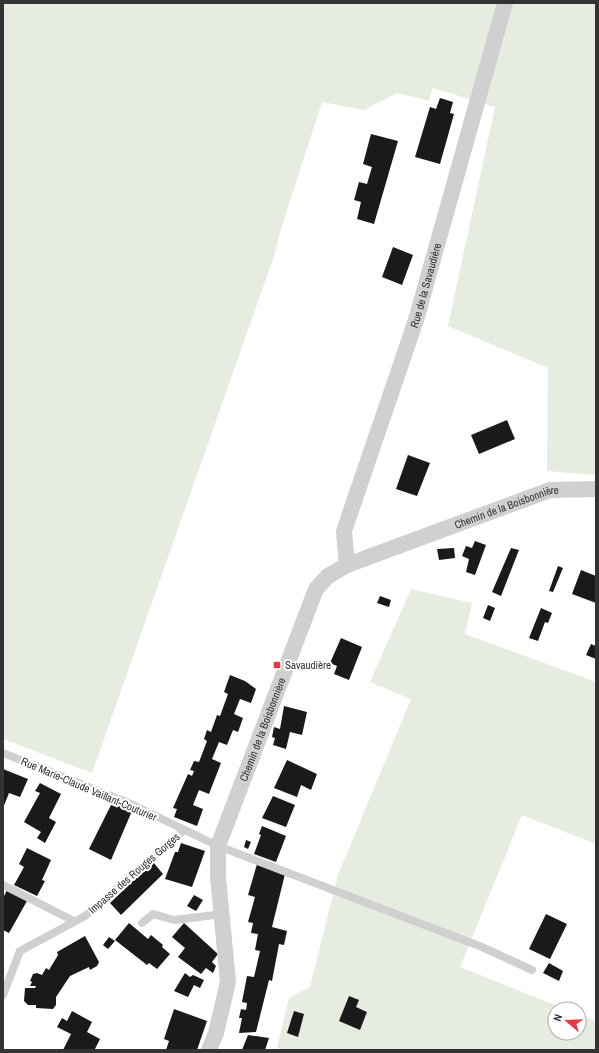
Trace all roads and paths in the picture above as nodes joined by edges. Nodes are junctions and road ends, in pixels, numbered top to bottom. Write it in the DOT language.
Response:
graph roads {
  1 [pos="505,3"];
  2 [pos="596,489"];
  3 [pos="347,565"];
  4 [pos="3,753"];
  5 [pos="183,830"];
  6 [pos="218,846"];
  7 [pos="3,885"];
  8 [pos="223,914"];
  9 [pos="74,921"];
  10 [pos="142,923"];
  11 [pos="532,970"];
  12 [pos="3,994"];
  13 [pos="209,1050"];
  1 -- 3 [label="street, Rue de la Savaudière"];
  2 -- 3 [label="street, Chemin de la Boisbonnière"];
  3 -- 6 [label="street, Chemin de la Boisbonnière"];
  4 -- 5 [label="lane, Rue Marie-Claude Vaillant-Couturier"];
  5 -- 6 [label="lane, Rue Marie-Claude Vaillant-Couturier"];
  5 -- 9 [label="lane, Impasse des Rouges Gorges"];
  6 -- 8 [label="street, Chemin de la Boisbonnière"];
  6 -- 11 [label="lane, Rue Marie-Claude Vaillant-Couturier"];
  7 -- 9 [label="lane"];
  8 -- 10 [label="lane"];
  8 -- 13 [label="street, Chemin de la Boisbonnière"];
  9 -- 12 [label="lane, Impasse des Rouges Gorges"];
}
